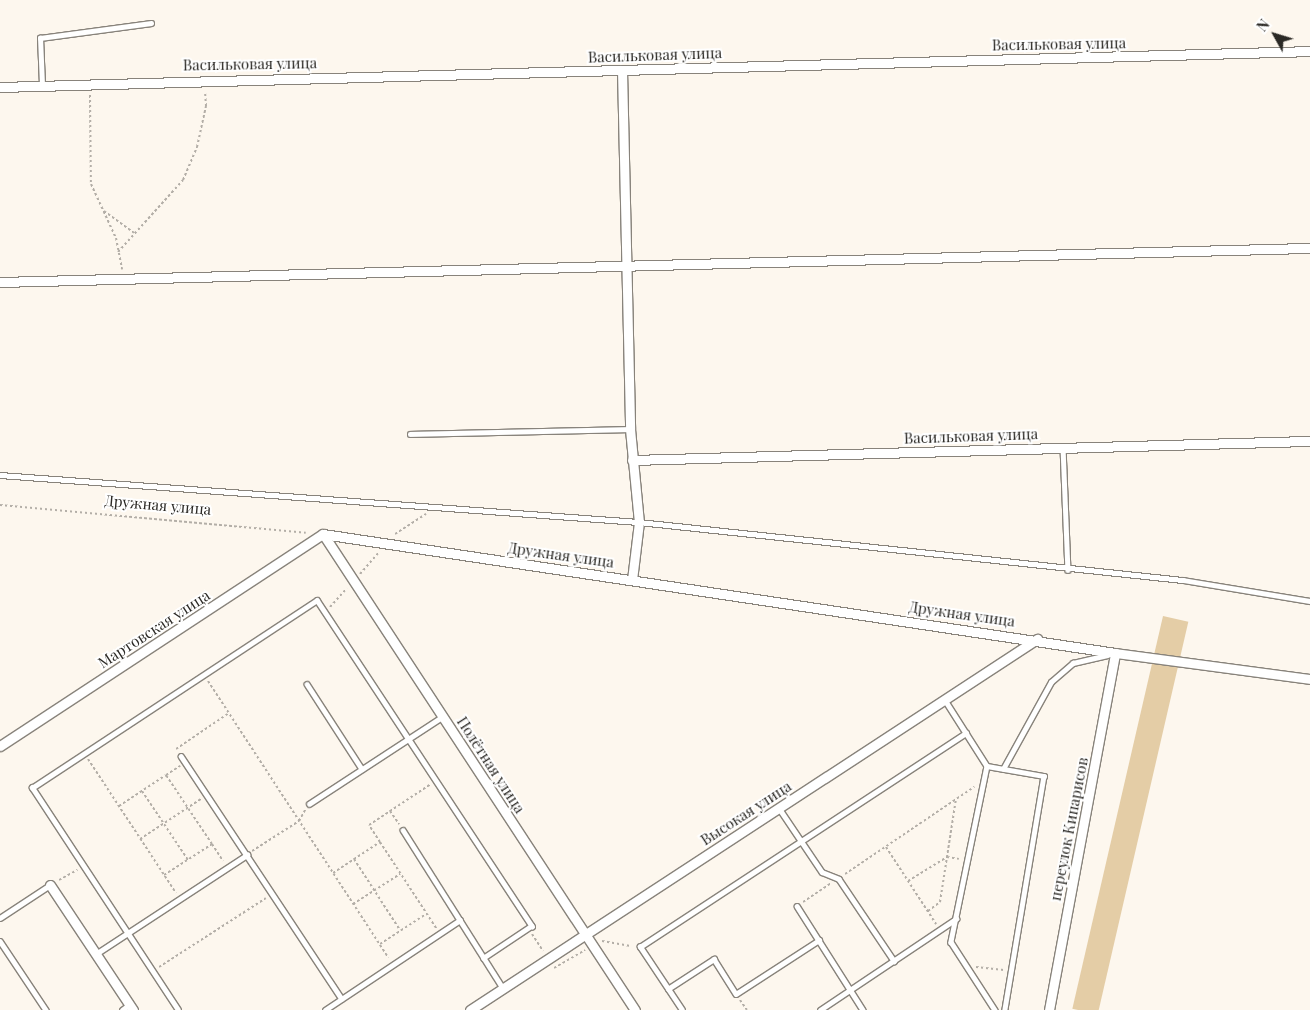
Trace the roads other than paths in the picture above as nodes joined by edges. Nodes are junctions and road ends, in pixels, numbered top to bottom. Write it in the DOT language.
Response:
graph roads {
  1 [pos="151,23"];
  2 [pos="1310,51"];
  3 [pos="622,70"];
  4 [pos="42,85"];
  5 [pos="0,87"];
  6 [pos="1310,248"];
  7 [pos="628,266"];
  8 [pos="0,282"];
  9 [pos="630,429"];
  10 [pos="410,434"];
  11 [pos="1310,441"];
  12 [pos="1063,447"];
  13 [pos="632,460"];
  14 [pos="0,475"];
  15 [pos="639,522"];
  16 [pos="323,534"];
  17 [pos="1068,570"];
  18 [pos="632,580"];
  19 [pos="1310,602"];
  20 [pos="1037,639"];
  21 [pos="1115,653"];
  22 [pos="1310,679"];
  23 [pos="306,684"];
  24 [pos="945,700"];
  25 [pos="444,716"];
  26 [pos="966,733"];
  27 [pos="408,739"];
  28 [pos="0,746"];
  29 [pos="181,756"];
  30 [pos="987,766"];
  31 [pos="362,769"];
  32 [pos="1003,769"];
  33 [pos="309,804"];
  34 [pos="779,808"];
  35 [pos="403,830"];
  36 [pos="801,841"];
  37 [pos="247,855"];
  38 [pos="50,885"];
  39 [pos="796,906"];
  40 [pos="0,918"];
  41 [pos="956,919"];
  42 [pos="460,920"];
  43 [pos="128,934"];
  44 [pos="584,935"];
  45 [pos="819,940"];
  46 [pos="0,941"];
  47 [pos="96,954"];
  48 [pos="484,958"];
  49 [pos="894,961"];
  50 [pos="503,988"];
  51 [pos="668,989"];
  52 [pos="850,990"];
  53 [pos="342,999"];
  54 [pos="128,1008"];
  55 [pos="46,1010"];
  56 [pos="178,1010"];
  57 [pos="325,1010"];
  58 [pos="470,1010"];
  59 [pos="636,1010"];
  60 [pos="682,1010"];
  61 [pos="820,1010"];
  62 [pos="863,1010"];
  63 [pos="995,1010"];
  64 [pos="1005,1010"];
  65 [pos="1049,1010"];
  1 -- 4 [label="lane"];
  2 -- 3 [label="street, Васильковая улица"];
  3 -- 4 [label="street, Васильковая улица"];
  3 -- 7 [label="street"];
  4 -- 5 [label="street, Васильковая улица"];
  6 -- 7 [label="street"];
  7 -- 8 [label="street"];
  7 -- 9 [label="street"];
  9 -- 10 [label="lane"];
  9 -- 13 [label="street"];
  11 -- 12 [label="street, Васильковая улица"];
  12 -- 13 [label="street, Васильковая улица"];
  12 -- 17 [label="lane"];
  13 -- 15 [label="street"];
  14 -- 15 [label="lane"];
  15 -- 17 [label="lane"];
  15 -- 18 [label="street"];
  16 -- 18 [label="street, Дружная улица"];
  16 -- 25 [label="street, Полётная улица"];
  16 -- 28 [label="street, Мартовская улица"];
  17 -- 19 [label="lane"];
  18 -- 20 [label="street, Дружная улица"];
  20 -- 21 [label="street, Дружная улица"];
  20 -- 24 [label="street, Высокая улица"];
  21 -- 22 [label="street, Дружная улица"];
  21 -- 32 [label="lane"];
  21 -- 65 [label="street, переулок Кипарисов"];
  23 -- 31 [label="lane"];
  24 -- 26 [label="lane"];
  24 -- 34 [label="street, Высокая улица"];
  25 -- 27 [label="lane"];
  25 -- 44 [label="street, Полётная улица"];
  26 -- 30 [label="lane"];
  26 -- 36 [label="lane"];
  27 -- 31 [label="lane"];
  27 -- 43 [label="lane"];
  27 -- 48 [label="lane"];
  29 -- 37 [label="lane"];
  30 -- 32 [label="lane"];
  30 -- 41 [label="lane"];
  31 -- 33 [label="lane"];
  32 -- 64 [label="lane"];
  34 -- 36 [label="lane"];
  34 -- 44 [label="street, Высокая улица"];
  35 -- 42 [label="lane"];
  36 -- 49 [label="lane"];
  36 -- 51 [label="lane"];
  37 -- 43 [label="lane"];
  37 -- 53 [label="lane"];
  38 -- 40 [label="lane"];
  38 -- 47 [label="street"];
  39 -- 45 [label="lane"];
  41 -- 49 [label="lane"];
  41 -- 63 [label="lane"];
  42 -- 48 [label="lane"];
  42 -- 53 [label="lane"];
  43 -- 47 [label="lane"];
  43 -- 56 [label="lane"];
  44 -- 50 [label="street, Высокая улица"];
  44 -- 59 [label="street, Полётная улица"];
  45 -- 51 [label="lane"];
  45 -- 52 [label="lane"];
  46 -- 55 [label="lane"];
  47 -- 54 [label="street"];
  48 -- 50 [label="lane"];
  49 -- 52 [label="lane"];
  50 -- 58 [label="street, Высокая улица"];
  51 -- 60 [label="lane"];
  52 -- 61 [label="lane"];
  52 -- 62 [label="lane"];
  53 -- 57 [label="lane"];
}
